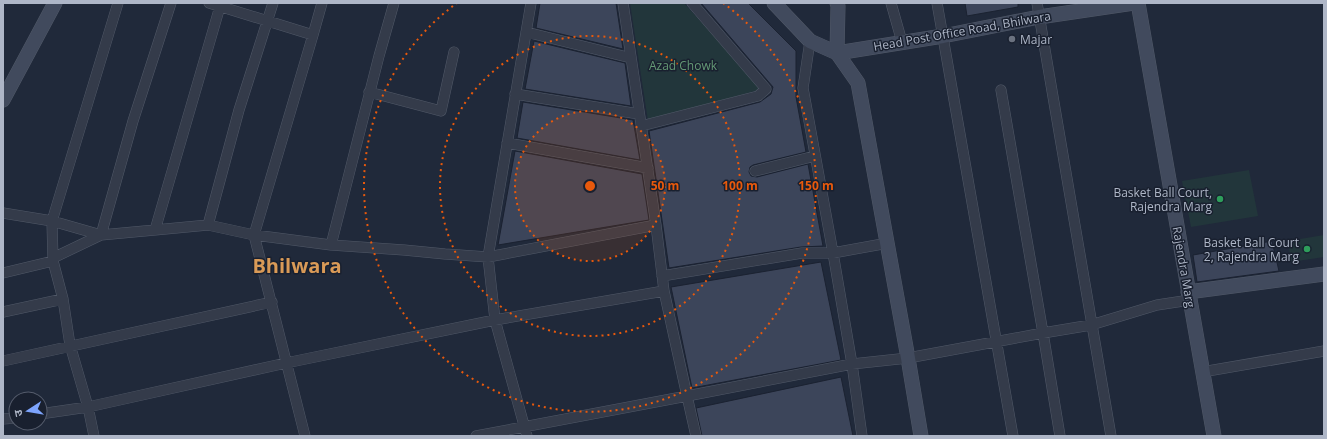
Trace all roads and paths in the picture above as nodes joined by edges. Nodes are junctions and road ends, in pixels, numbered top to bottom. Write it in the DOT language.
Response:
graph roads {
  1 [pos="55,3"];
  2 [pos="118,3"];
  3 [pos="171,3"];
  4 [pos="209,3"];
  5 [pos="273,3"];
  6 [pos="322,3"];
  7 [pos="394,3"];
  8 [pos="531,3"];
  9 [pos="623,3"];
  10 [pos="692,3"];
  11 [pos="774,3"];
  12 [pos="837,3"];
  13 [pos="891,3"];
  14 [pos="937,3"];
  15 [pos="1134,3"];
  16 [pos="1138,3"];
  17 [pos="221,5"];
  18 [pos="1038,10"];
  19 [pos="268,21"];
  20 [pos="526,32"];
  21 [pos="313,35"];
  22 [pos="943,36"];
  23 [pos="810,41"];
  24 [pos="902,42"];
  25 [pos="454,52"];
  26 [pos="837,53"];
  27 [pos="631,58"];
  28 [pos="1001,90"];
  29 [pos="369,92"];
  30 [pos="516,94"];
  31 [pos="3,100"];
  32 [pos="640,114"];
  33 [pos="641,126"];
  34 [pos="507,143"];
  35 [pos="816,156"];
  36 [pos="648,168"];
  37 [pos="754,171"];
  38 [pos="3,213"];
  39 [pos="52,221"];
  40 [pos="208,225"];
  41 [pos="656,225"];
  42 [pos="155,230"];
  43 [pos="101,235"];
  44 [pos="254,235"];
  45 [pos="888,243"];
  46 [pos="330,245"];
  47 [pos="833,253"];
  48 [pos="488,257"];
  49 [pos="53,261"];
  50 [pos="3,273"];
  51 [pos="1324,274"];
  52 [pos="662,276"];
  53 [pos="664,292"];
  54 [pos="1189,296"];
  55 [pos="63,299"];
  56 [pos="272,302"];
  57 [pos="3,312"];
  58 [pos="495,320"];
  59 [pos="1091,325"];
  60 [pos="1043,334"];
  61 [pos="996,342"];
  62 [pos="70,346"];
  63 [pos="1324,352"];
  64 [pos="908,358"];
  65 [pos="3,361"];
  66 [pos="286,363"];
  67 [pos="852,364"];
  68 [pos="1202,372"];
  69 [pos="687,396"];
  70 [pos="88,407"];
  71 [pos="48,413"];
  72 [pos="525,431"];
  73 [pos="94,436"];
  74 [pos="305,436"];
  75 [pos="476,436"];
  76 [pos="696,436"];
  77 [pos="862,436"];
  78 [pos="921,436"];
  79 [pos="1013,436"];
  80 [pos="1060,436"];
  81 [pos="1111,436"];
  82 [pos="1214,436"];
  1 -- 31 [label="street"];
  2 -- 39 [label="street"];
  3 -- 43 [label="street"];
  4 -- 17 [label="street"];
  5 -- 19 [label="street"];
  6 -- 21 [label="street"];
  7 -- 29 [label="street"];
  8 -- 20 [label="street"];
  9 -- 27 [label="street"];
  10 -- 33 [label="street"];
  11 -- 23 [label="street"];
  12 -- 26 [label="street"];
  13 -- 24 [label="street"];
  14 -- 22 [label="street"];
  15 -- 18 [label="street, Head Post Office Road, Bhilwara"];
  16 -- 54 [label="street, Rajendra Marg"];
  17 -- 19 [label="street"];
  17 -- 42 [label="street"];
  18 -- 22 [label="street, Head Post Office Road, Bhilwara"];
  18 -- 59 [label="street"];
  19 -- 21 [label="street"];
  19 -- 40 [label="street"];
  20 -- 27 [label="street"];
  20 -- 30 [label="street"];
  21 -- 44 [label="street"];
  22 -- 24 [label="street, Head Post Office Road, Bhilwara"];
  22 -- 61 [label="street"];
  23 -- 26 [label="street"];
  23 -- 35 [label="street"];
  24 -- 26 [label="street, Head Post Office Road, Bhilwara"];
  25 -- 29 [label="street"];
  26 -- 45 [label="street"];
  27 -- 32 [label="street"];
  28 -- 60 [label="street"];
  29 -- 46 [label="street"];
  30 -- 32 [label="street"];
  30 -- 34 [label="street"];
  32 -- 33 [label="street"];
  33 -- 36 [label="street"];
  34 -- 36 [label="street"];
  34 -- 48 [label="street"];
  35 -- 37 [label="street"];
  35 -- 47 [label="street"];
  36 -- 41 [label="street"];
  38 -- 39 [label="street"];
  39 -- 43 [label="street"];
  39 -- 49 [label="street"];
  40 -- 42 [label="street"];
  40 -- 44 [label="street"];
  41 -- 48 [label="street"];
  41 -- 52 [label="street"];
  42 -- 43 [label="street"];
  43 -- 49 [label="street"];
  44 -- 46 [label="street"];
  44 -- 56 [label="street"];
  45 -- 47 [label="street"];
  45 -- 64 [label="street"];
  46 -- 48 [label="street"];
  47 -- 52 [label="street"];
  47 -- 67 [label="street"];
  48 -- 58 [label="street"];
  49 -- 50 [label="street"];
  49 -- 55 [label="street"];
  51 -- 54 [label="street"];
  52 -- 53 [label="street"];
  53 -- 58 [label="street"];
  53 -- 69 [label="street"];
  54 -- 59 [label="street"];
  54 -- 68 [label="street, Rajendra Marg"];
  55 -- 57 [label="street"];
  55 -- 62 [label="street"];
  56 -- 62 [label="street"];
  56 -- 66 [label="street"];
  58 -- 66 [label="street"];
  58 -- 72 [label="street"];
  59 -- 60 [label="street"];
  59 -- 81 [label="street"];
  60 -- 61 [label="street"];
  60 -- 80 [label="street"];
  61 -- 64 [label="street"];
  61 -- 79 [label="street"];
  62 -- 65 [label="street"];
  62 -- 70 [label="street"];
  63 -- 68 [label="street"];
  64 -- 67 [label="street"];
  64 -- 78 [label="street"];
  66 -- 70 [label="street"];
  66 -- 74 [label="street"];
  67 -- 69 [label="street"];
  67 -- 77 [label="street"];
  68 -- 82 [label="street, Rajendra Marg"];
  69 -- 72 [label="street"];
  69 -- 76 [label="street"];
  70 -- 71 [label="street"];
  70 -- 73 [label="street"];
  72 -- 75 [label="street"];
}
